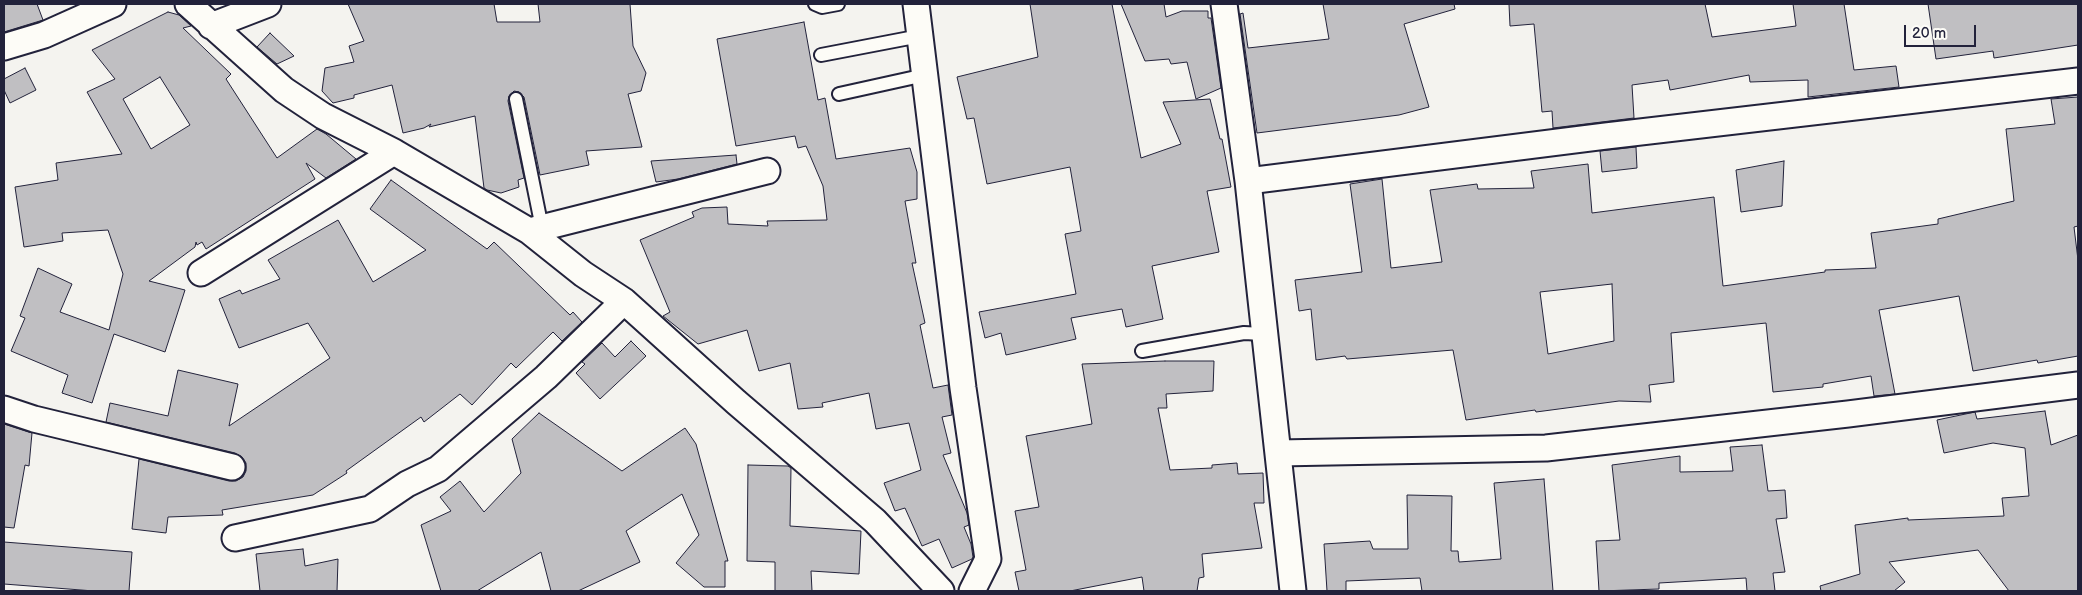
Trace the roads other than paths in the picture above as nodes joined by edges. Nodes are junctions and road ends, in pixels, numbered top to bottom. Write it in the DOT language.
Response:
graph roads {
  1 [pos="113,4"];
  2 [pos="188,4"];
  3 [pos="268,4"];
  4 [pos="815,4"];
  5 [pos="838,4"];
  6 [pos="916,4"];
  7 [pos="1224,4"];
  8 [pos="211,26"];
  9 [pos="920,36"];
  10 [pos="4,47"];
  11 [pos="821,55"];
  12 [pos="925,75"];
  13 [pos="2078,81"];
  14 [pos="839,94"];
  15 [pos="516,99"];
  16 [pos="394,152"];
  17 [pos="767,171"];
  18 [pos="1248,181"];
  19 [pos="535,229"];
  20 [pos="201,273"];
  21 [pos="624,301"];
  22 [pos="1263,334"];
  23 [pos="1142,351"];
  24 [pos="2078,385"];
  25 [pos="4,409"];
  26 [pos="1278,453"];
  27 [pos="232,467"];
  28 [pos="235,538"];
  29 [pos="941,591"];
  30 [pos="972,591"];
  31 [pos="1293,591"];
  1 -- 10 [label="street"];
  2 -- 8 [label="street"];
  3 -- 8 [label="street"];
  4 -- 5 [label="lane"];
  6 -- 9 [label="street"];
  7 -- 18 [label="street"];
  8 -- 16 [label="street"];
  9 -- 11 [label="lane"];
  9 -- 12 [label="street"];
  12 -- 14 [label="lane"];
  12 -- 30 [label="street"];
  13 -- 18 [label="street"];
  15 -- 19 [label="lane"];
  16 -- 19 [label="street"];
  16 -- 20 [label="street"];
  17 -- 19 [label="street"];
  18 -- 22 [label="street"];
  19 -- 21 [label="street"];
  21 -- 28 [label="street"];
  21 -- 29 [label="street"];
  22 -- 23 [label="lane"];
  22 -- 26 [label="street"];
  24 -- 26 [label="street"];
  25 -- 27 [label="street"];
  26 -- 31 [label="street"];
}
